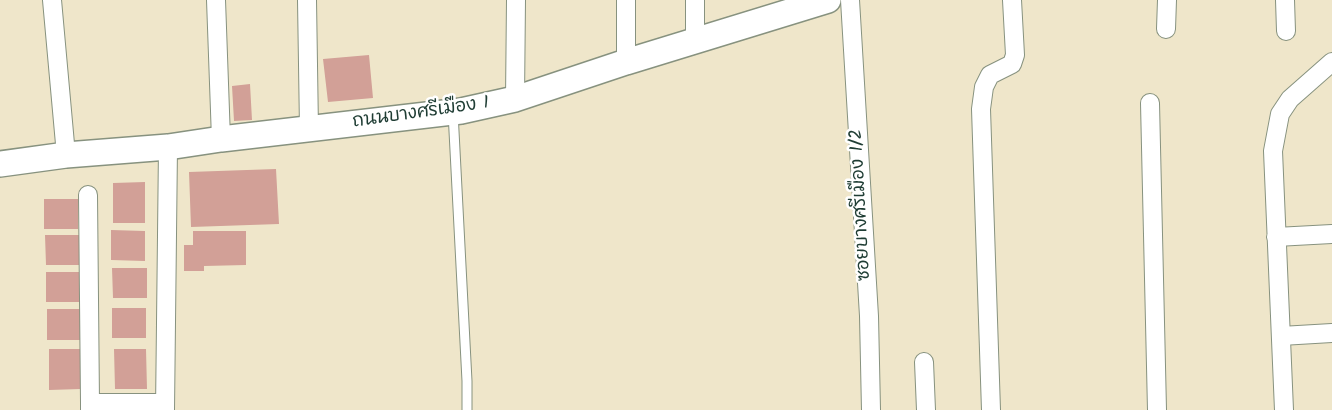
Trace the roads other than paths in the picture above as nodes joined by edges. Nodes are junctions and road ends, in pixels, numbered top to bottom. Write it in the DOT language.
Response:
graph roads {
  1 [pos="52,0"];
  2 [pos="216,0"];
  3 [pos="307,0"];
  4 [pos="516,0"];
  5 [pos="626,0"];
  6 [pos="694,0"];
  7 [pos="850,0"];
  8 [pos="1012,0"];
  9 [pos="1167,0"];
  10 [pos="1285,0"];
  11 [pos="815,2"];
  12 [pos="1166,30"];
  13 [pos="1286,31"];
  14 [pos="695,41"];
  15 [pos="626,62"];
  16 [pos="1332,62"];
  17 [pos="515,99"];
  18 [pos="1150,103"];
  19 [pos="453,112"];
  20 [pos="309,129"];
  21 [pos="221,139"];
  22 [pos="168,147"];
  23 [pos="66,155"];
  24 [pos="0,164"];
  25 [pos="88,195"];
  26 [pos="1332,234"];
  27 [pos="1276,237"];
  28 [pos="1332,334"];
  29 [pos="1281,336"];
  30 [pos="924,362"];
  31 [pos="90,406"];
  32 [pos="165,406"];
  33 [pos="467,410"];
  34 [pos="871,410"];
  35 [pos="926,410"];
  36 [pos="991,410"];
  37 [pos="1157,410"];
  38 [pos="1284,410"];
  1 -- 23 [label="street"];
  2 -- 21 [label="street"];
  3 -- 20 [label="street"];
  4 -- 17 [label="street"];
  5 -- 15 [label="street"];
  6 -- 14 [label="street"];
  7 -- 34 [label="street, ซอยบางศรีเมือง 1/2"];
  8 -- 36 [label="street"];
  9 -- 12 [label="street"];
  10 -- 13 [label="street"];
  11 -- 14 [label="street, ถนนบางศรีเมือง 1"];
  14 -- 15 [label="street, ถนนบางศรีเมือง 1"];
  15 -- 17 [label="street, ถนนบางศรีเมือง 1"];
  16 -- 27 [label="street"];
  17 -- 19 [label="street, ถนนบางศรีเมือง 1"];
  18 -- 37 [label="street"];
  19 -- 20 [label="street, ถนนบางศรีเมือง 1"];
  19 -- 33 [label="lane"];
  20 -- 21 [label="street, ถนนบางศรีเมือง 1"];
  21 -- 22 [label="street, ถนนบางศรีเมือง 1"];
  22 -- 23 [label="street, ถนนบางศรีเมือง 1"];
  22 -- 32 [label="street"];
  23 -- 24 [label="street, ถนนบางศรีเมือง 1"];
  25 -- 31 [label="street"];
  26 -- 27 [label="street"];
  27 -- 29 [label="street"];
  28 -- 29 [label="street"];
  29 -- 38 [label="street"];
  30 -- 35 [label="street"];
  31 -- 32 [label="street"];
}
